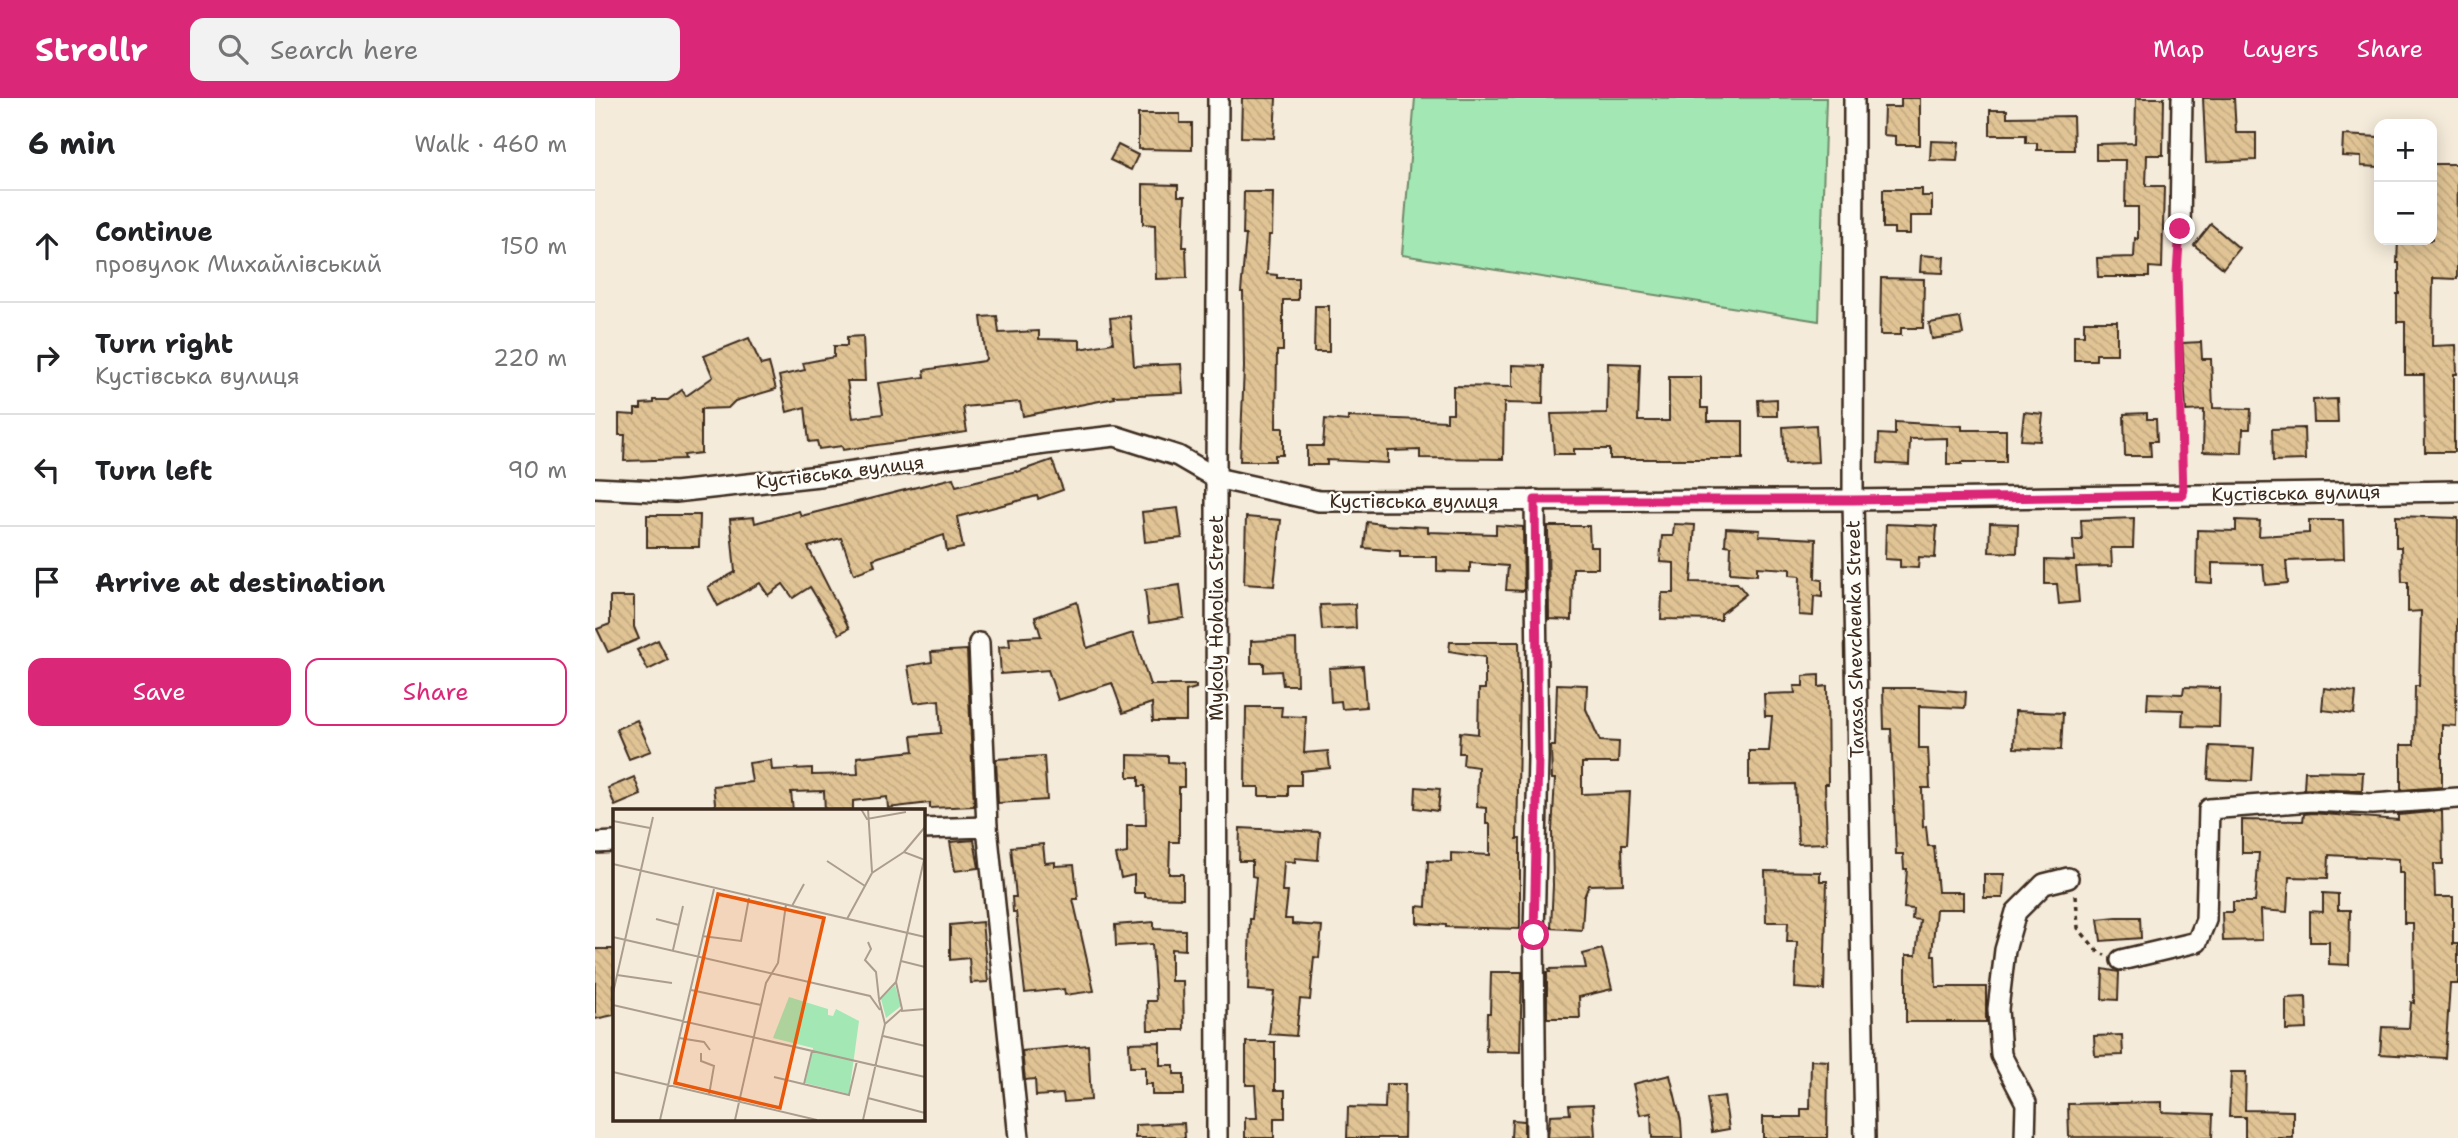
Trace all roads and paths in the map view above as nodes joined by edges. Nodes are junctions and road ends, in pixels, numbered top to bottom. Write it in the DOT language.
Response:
graph roads {
  1 [pos="1218,98"];
  2 [pos="1854,98"];
  3 [pos="2182,98"];
  4 [pos="2180,229"];
  5 [pos="1216,478"];
  6 [pos="595,488"];
  7 [pos="2458,491"];
  8 [pos="2183,495"];
  9 [pos="1535,500"];
  10 [pos="1853,500"];
  11 [pos="979,643"];
  12 [pos="2458,798"];
  13 [pos="987,827"];
  14 [pos="924,830"];
  15 [pos="613,842"];
  16 [pos="595,843"];
  17 [pos="2068,878"];
  18 [pos="2121,960"];
  19 [pos="1019,1138"];
  20 [pos="1217,1138"];
  21 [pos="1537,1138"];
  22 [pos="1865,1138"];
  23 [pos="2025,1138"];
  1 -- 5 [label="street, Mykoly Hoholia Street"];
  2 -- 10 [label="street, Tarasa Shevchenka Street"];
  3 -- 4 [label="street"];
  4 -- 8 [label="path"];
  5 -- 6 [label="street, Кустівська вулиця"];
  5 -- 9 [label="street, Кустівська вулиця"];
  5 -- 20 [label="street, Mykoly Hoholia Street"];
  7 -- 8 [label="street, Кустівська вулиця"];
  8 -- 10 [label="street, Кустівська вулиця"];
  9 -- 10 [label="street, Кустівська вулиця"];
  9 -- 21 [label="street"];
  10 -- 22 [label="street, Tarasa Shevchenka Street"];
  11 -- 13 [label="street"];
  12 -- 18 [label="street"];
  13 -- 14 [label="street"];
  13 -- 19 [label="street"];
  15 -- 16 [label="street"];
  17 -- 18 [label="path"];
  17 -- 23 [label="street"];
}
